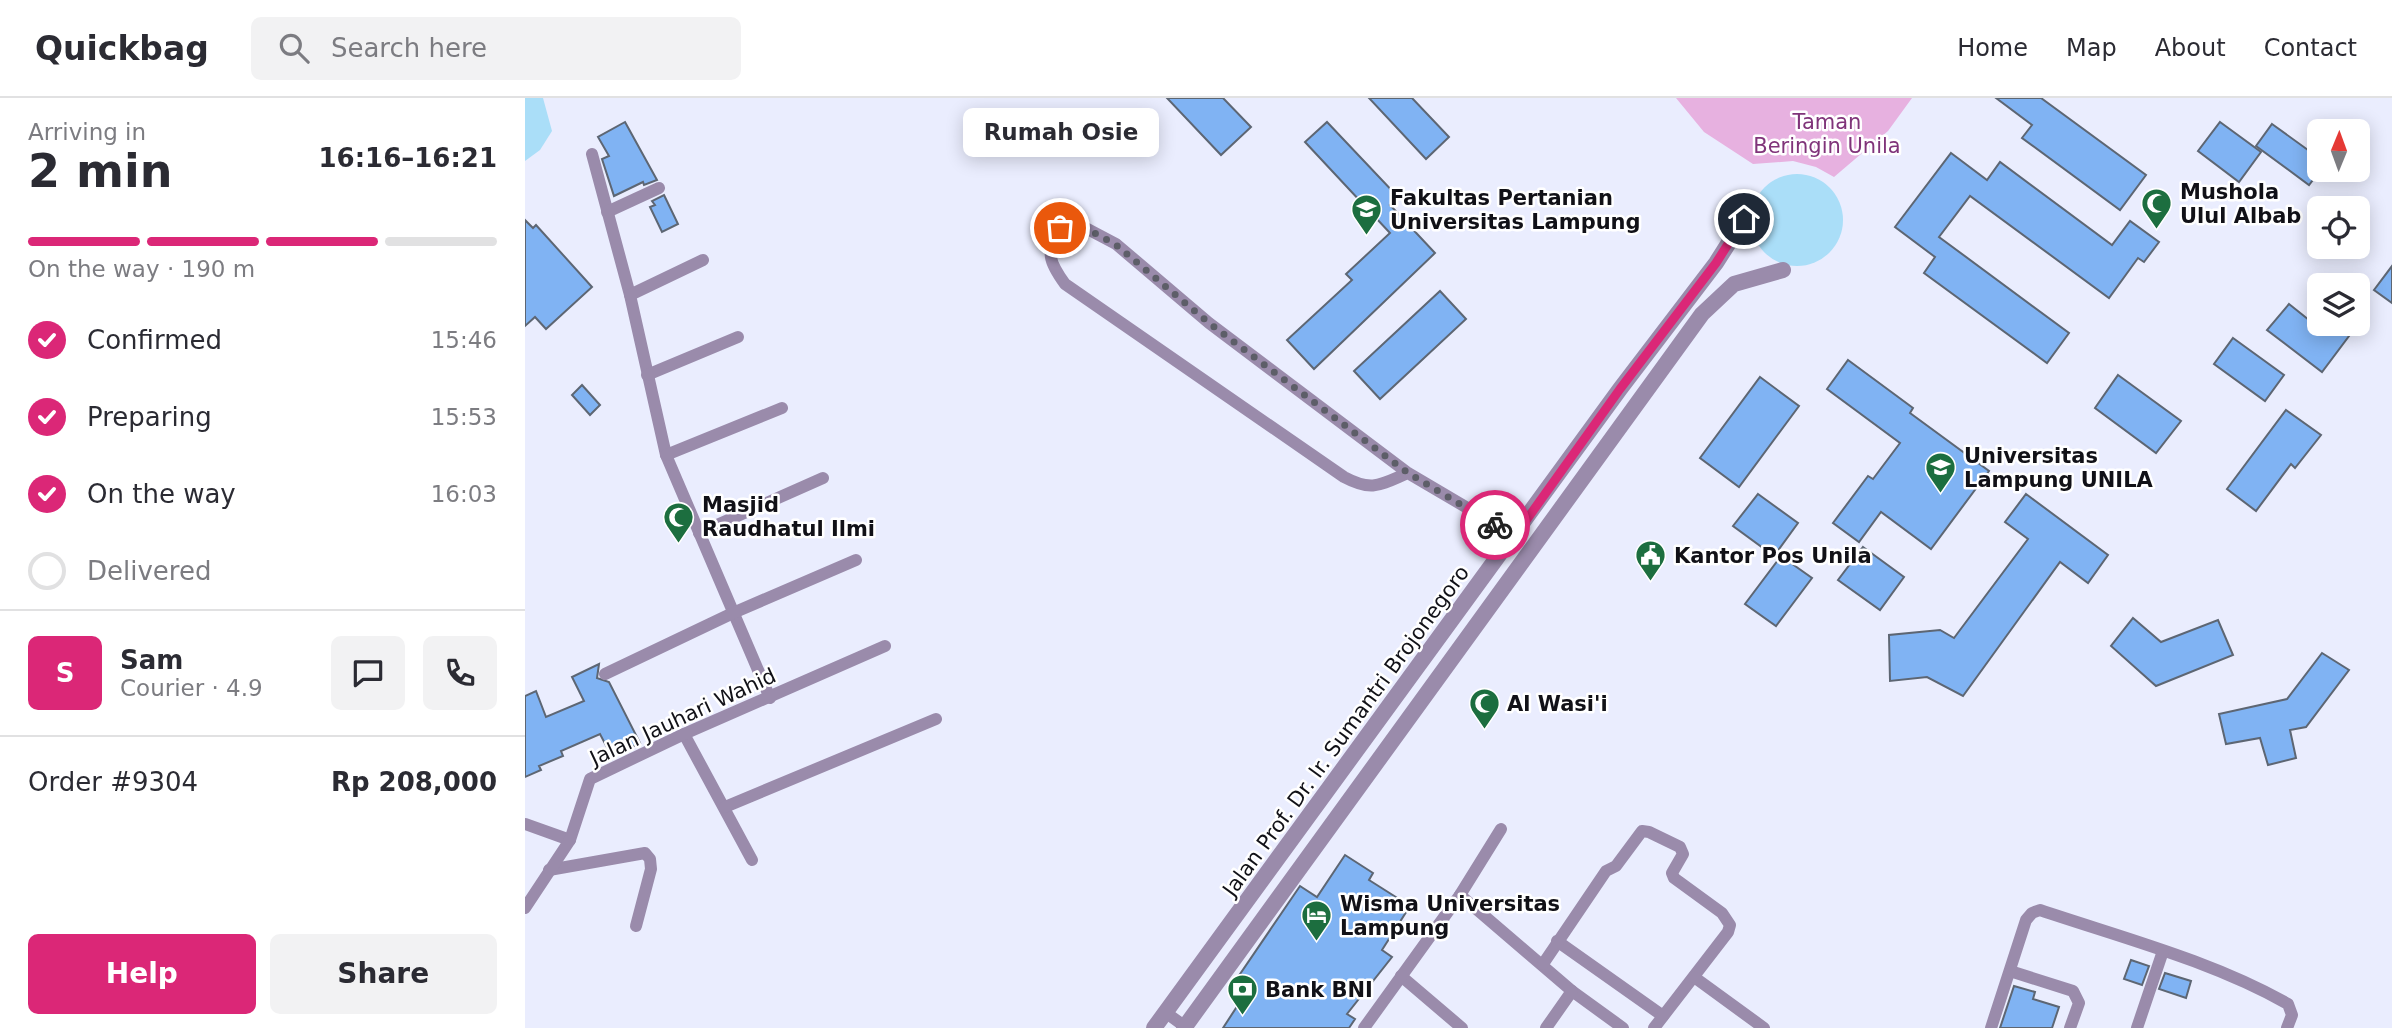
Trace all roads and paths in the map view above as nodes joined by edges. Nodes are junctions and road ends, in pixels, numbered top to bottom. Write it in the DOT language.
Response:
graph roads {
  1 [pos="592,154"];
  2 [pos="659,187"];
  3 [pos="607,212"];
  4 [pos="1744,219"];
  5 [pos="703,260"];
  6 [pos="1783,270"];
  7 [pos="630,295"];
  8 [pos="738,337"];
  9 [pos="647,375"];
  10 [pos="782,408"];
  11 [pos="666,455"];
  12 [pos="1408,473"];
  13 [pos="823,478"];
  14 [pos="699,533"];
  15 [pos="1515,536"];
  16 [pos="856,560"];
  17 [pos="733,613"];
  18 [pos="885,646"];
  19 [pos="605,674"];
  20 [pos="770,698"];
  21 [pos="936,719"];
  22 [pos="1371,731"];
  23 [pos="684,734"];
  24 [pos="1389,746"];
  25 [pos="725,807"];
  26 [pos="525,824"];
  27 [pos="1501,829"];
  28 [pos="569,840"];
  29 [pos="752,860"];
  30 [pos="549,870"];
  31 [pos="1460,894"];
  32 [pos="525,908"];
  33 [pos="636,926"];
  34 [pos="1557,941"];
  35 [pos="2163,951"];
  36 [pos="1543,964"];
  37 [pos="2010,971"];
  38 [pos="1401,976"];
  39 [pos="1694,977"];
  40 [pos="1572,991"];
  41 [pos="1165,1012"];
  42 [pos="1663,1016"];
  43 [pos="1185,1027"];
  44 [pos="1154,1028"];
  45 [pos="1364,1028"];
  46 [pos="1462,1028"];
  47 [pos="1546,1028"];
  48 [pos="1623,1028"];
  49 [pos="1654,1028"];
  50 [pos="1764,1028"];
  51 [pos="1991,1028"];
  52 [pos="2070,1028"];
  53 [pos="2137,1028"];
  54 [pos="2287,1028"];
  1 -- 3 [label="street"];
  2 -- 3 [label="street"];
  3 -- 7 [label="street"];
  4 -- 15 [label="street, Jalan Prof. Dr. Ir. Sumantri Brojonegoro"];
  5 -- 7 [label="street"];
  6 -- 24 [label="street, Jalan Prof. Dr. Ir. Sumantri Brojonegoro"];
  7 -- 9 [label="street"];
  8 -- 9 [label="street"];
  9 -- 11 [label="street"];
  10 -- 11 [label="street"];
  11 -- 14 [label="street"];
  12 -- 12 [label="street"];
  12 -- 15 [label="street"];
  13 -- 14 [label="street"];
  14 -- 17 [label="street"];
  15 -- 22 [label="street, Jalan Prof. Dr. Ir. Sumantri Brojonegoro"];
  16 -- 17 [label="street"];
  17 -- 19 [label="street"];
  17 -- 20 [label="street"];
  18 -- 20 [label="street, Jalan Jauhari Wahid"];
  20 -- 23 [label="street, Jalan Jauhari Wahid"];
  21 -- 25 [label="street"];
  22 -- 24 [label="street"];
  22 -- 41 [label="street, Jalan Prof. Dr. Ir. Sumantri Brojonegoro"];
  23 -- 25 [label="street"];
  23 -- 28 [label="street, Jalan Jauhari Wahid"];
  24 -- 43 [label="street, Jalan Prof. Dr. Ir. Sumantri Brojonegoro"];
  25 -- 29 [label="street"];
  26 -- 28 [label="street"];
  27 -- 31 [label="street"];
  28 -- 30 [label="street, Jalan Jauhari Wahid"];
  30 -- 32 [label="street, Jalan Jauhari Wahid"];
  30 -- 33 [label="street"];
  31 -- 36 [label="street"];
  31 -- 38 [label="street"];
  34 -- 36 [label="street"];
  34 -- 39 [label="street"];
  34 -- 42 [label="street"];
  35 -- 37 [label="street"];
  35 -- 53 [label="street"];
  35 -- 54 [label="street"];
  36 -- 40 [label="street"];
  37 -- 51 [label="street"];
  37 -- 52 [label="street"];
  38 -- 45 [label="street"];
  38 -- 46 [label="street"];
  39 -- 42 [label="street"];
  39 -- 50 [label="street"];
  40 -- 47 [label="street"];
  40 -- 48 [label="street"];
  41 -- 43 [label="street"];
  41 -- 44 [label="street, Jalan Prof. Dr. Ir. Sumantri Brojonegoro"];
  42 -- 49 [label="street"];
}
